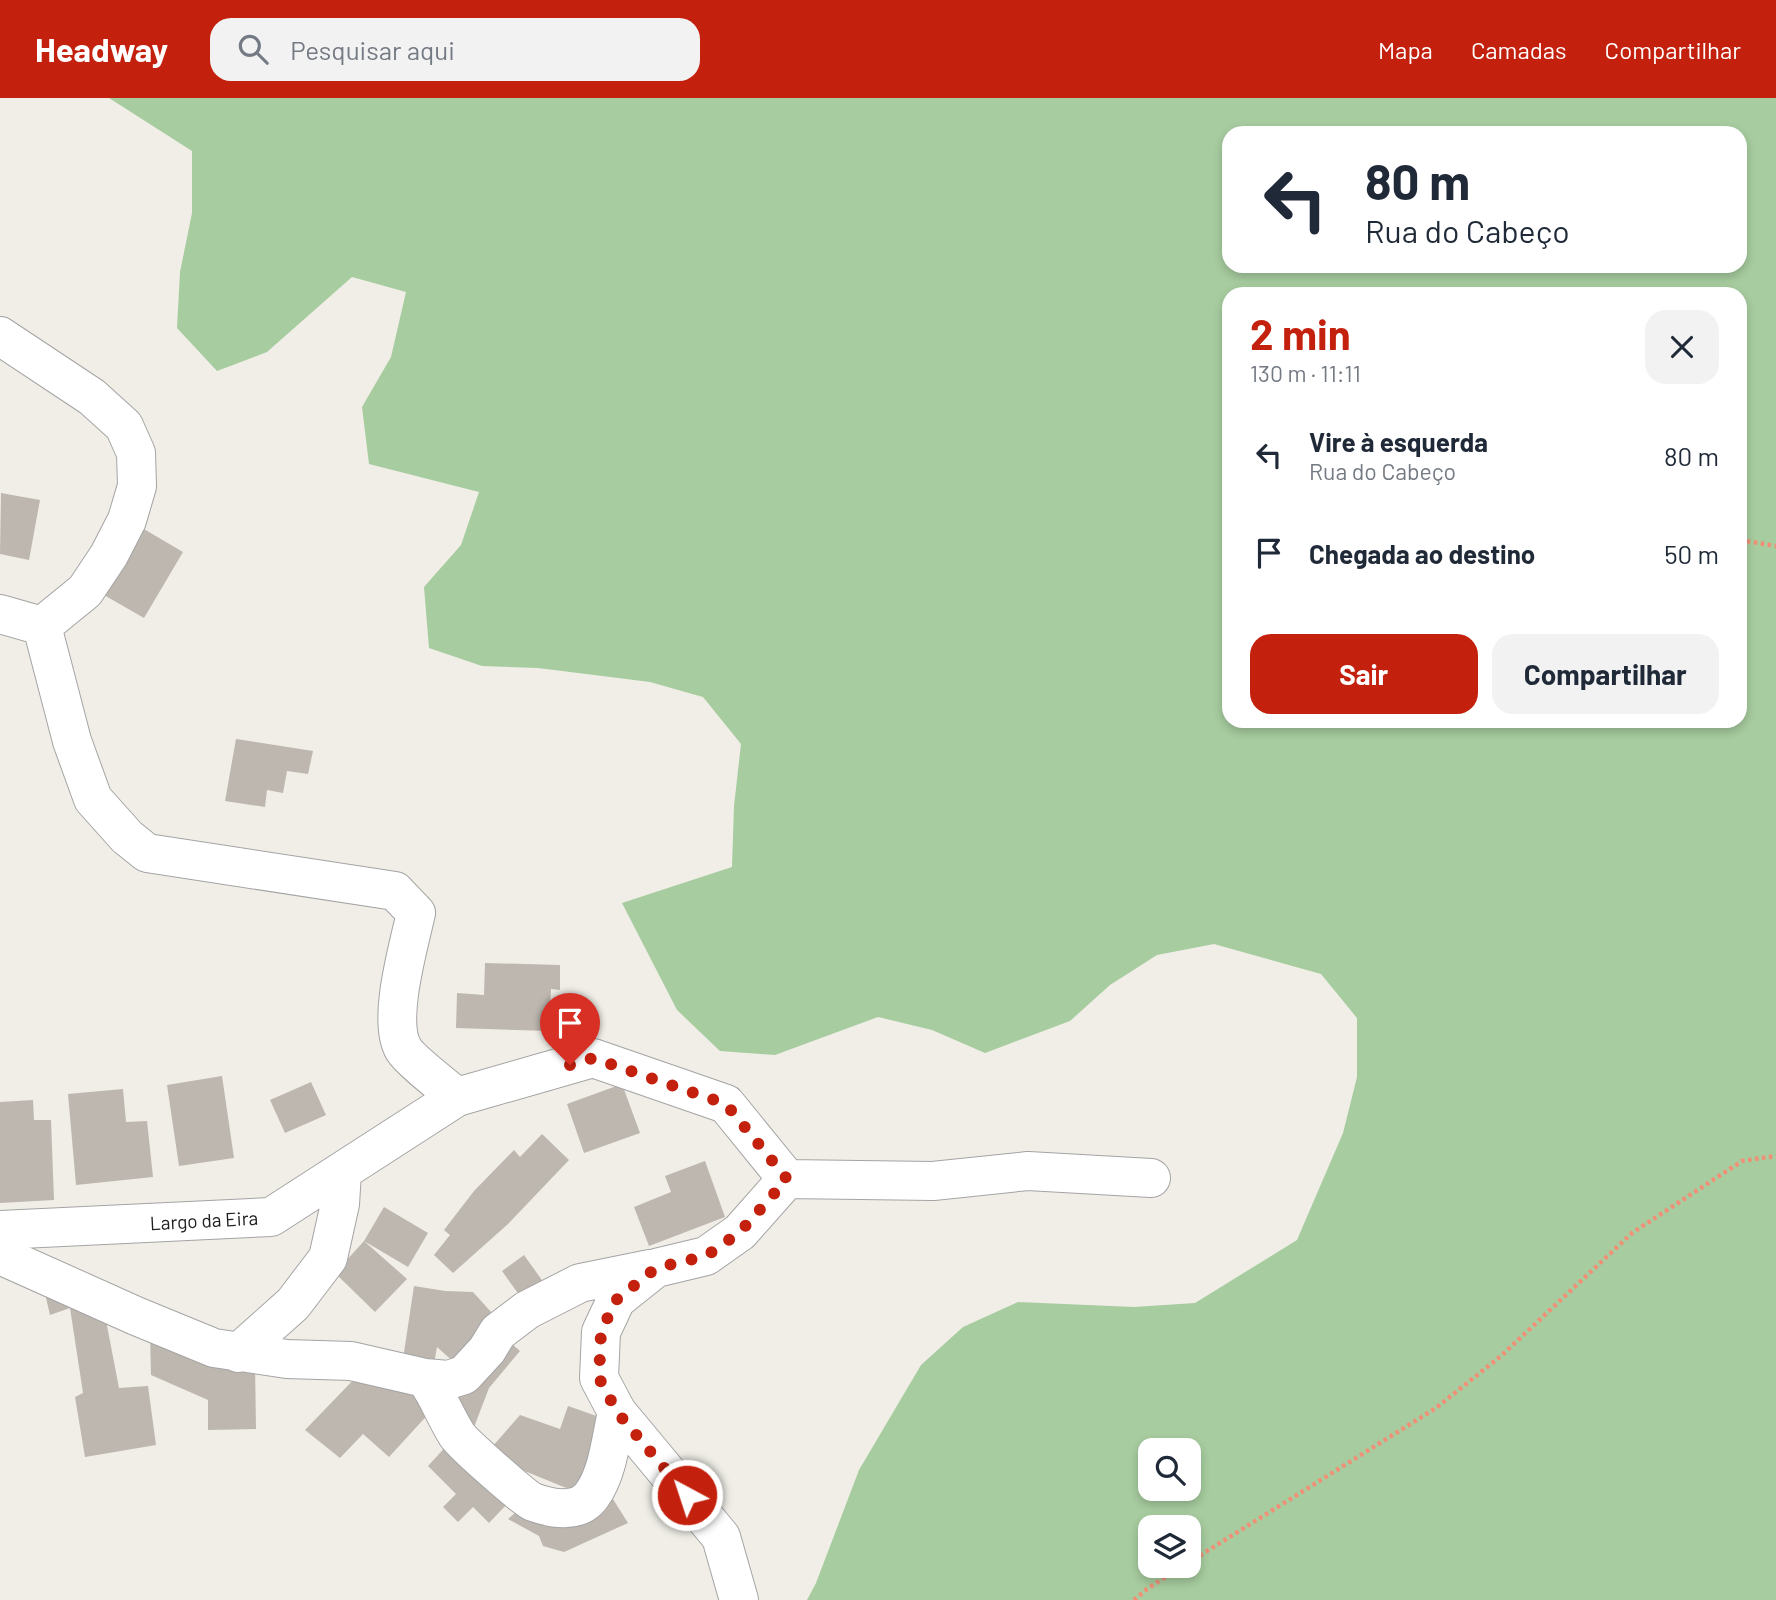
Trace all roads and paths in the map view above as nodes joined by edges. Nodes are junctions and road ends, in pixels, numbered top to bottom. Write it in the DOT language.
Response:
graph roads {
  1 [pos="0,336"];
  2 [pos="1747,541"];
  3 [pos="1776,546"];
  4 [pos="0,614"];
  5 [pos="42,625"];
  6 [pos="457,1097"];
  7 [pos="1776,1156"];
  8 [pos="342,1172"];
  9 [pos="1151,1178"];
  10 [pos="787,1179"];
  11 [pos="0,1230"];
  12 [pos="0,1255"];
  13 [pos="656,1268"];
  14 [pos="238,1353"];
  15 [pos="425,1378"];
  16 [pos="617,1412"];
  17 [pos="1201,1555"];
  18 [pos="1164,1578"];
  19 [pos="740,1600"];
  20 [pos="1134,1600"];
  1 -- 5 [label="street"];
  2 -- 3 [label="path"];
  4 -- 5 [label="street"];
  5 -- 6 [label="street"];
  6 -- 8 [label="street, Largo da Eira"];
  6 -- 10 [label="street, Largo da Eira"];
  7 -- 17 [label="path"];
  8 -- 11 [label="street, Largo da Eira"];
  8 -- 14 [label="street"];
  9 -- 10 [label="street"];
  10 -- 13 [label="street"];
  12 -- 14 [label="street"];
  13 -- 15 [label="street"];
  13 -- 16 [label="street"];
  14 -- 15 [label="street"];
  15 -- 16 [label="street"];
  16 -- 19 [label="street"];
  18 -- 20 [label="path"];
}
